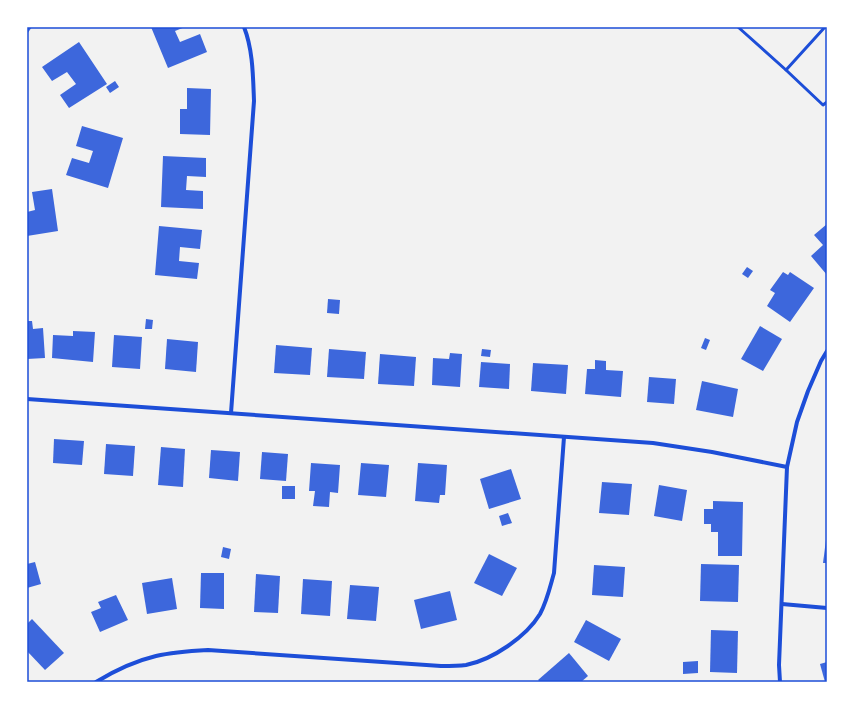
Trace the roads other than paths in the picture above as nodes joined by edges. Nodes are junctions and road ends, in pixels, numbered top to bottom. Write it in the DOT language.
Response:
graph roads {
  1 [pos="244,27"];
  2 [pos="738,27"];
  3 [pos="825,27"];
  4 [pos="786,70"];
  5 [pos="827,102"];
  6 [pos="827,351"];
  7 [pos="27,399"];
  8 [pos="231,413"];
  9 [pos="564,437"];
  10 [pos="787,467"];
  11 [pos="782,604"];
  12 [pos="827,608"];
  13 [pos="96,682"];
  14 [pos="780,682"];
  1 -- 8 [label="street"];
  2 -- 4 [label="lane"];
  3 -- 4 [label="lane"];
  4 -- 5 [label="lane"];
  6 -- 10 [label="street"];
  7 -- 8 [label="street"];
  8 -- 9 [label="street"];
  9 -- 10 [label="street"];
  9 -- 13 [label="street"];
  10 -- 11 [label="street"];
  11 -- 12 [label="street"];
  11 -- 14 [label="street"];
}
